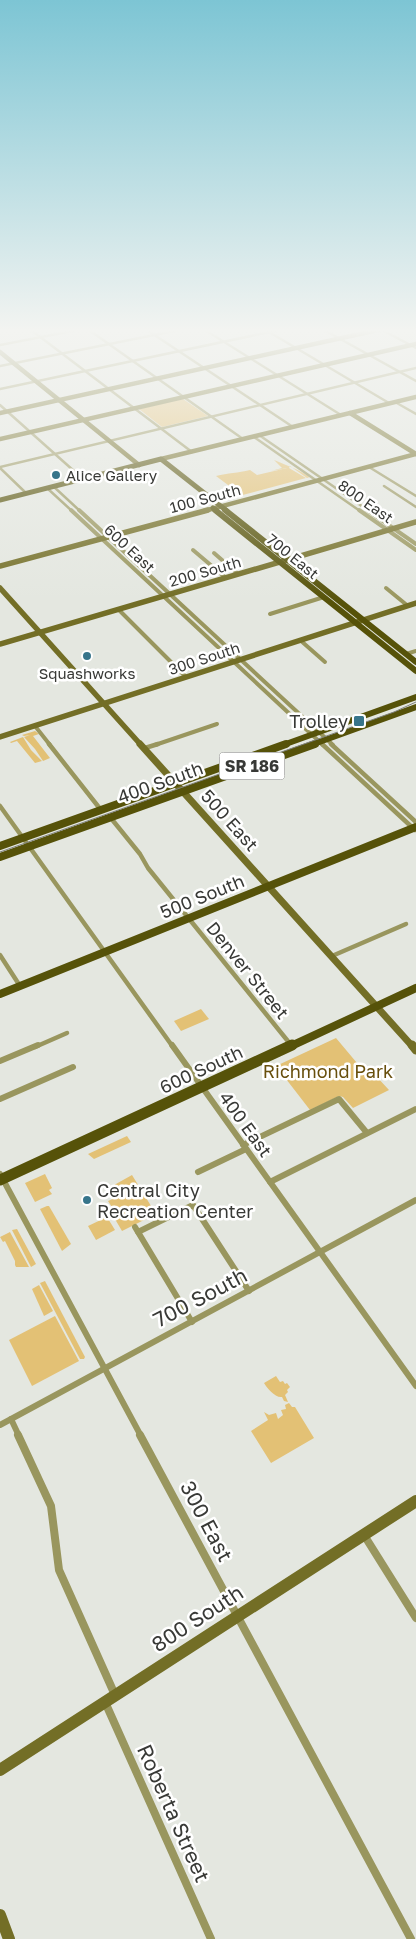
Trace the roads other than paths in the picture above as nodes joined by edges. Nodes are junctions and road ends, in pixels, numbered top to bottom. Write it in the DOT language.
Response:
graph roads {
  1 [pos="18,420"];
  2 [pos="81,420"];
  3 [pos="83,420"];
  4 [pos="151,420"];
  5 [pos="197,420"];
  6 [pos="217,420"];
  7 [pos="283,420"];
  8 [pos="319,420"];
  9 [pos="362,420"];
  10 [pos="293,427"];
  11 [pos="162,429"];
  12 [pos="31,432"];
  13 [pos="256,436"];
  14 [pos="0,439"];
  15 [pos="243,439"];
  16 [pos="110,441"];
  17 [pos="280,450"];
  18 [pos="192,452"];
  19 [pos="275,452"];
  20 [pos="56,454"];
  21 [pos="416,454"];
  22 [pos="161,459"];
  23 [pos="154,461"];
  24 [pos="299,463"];
  25 [pos="294,464"];
  26 [pos="139,465"];
  27 [pos="369,466"];
  28 [pos="0,468"];
  29 [pos="83,479"];
  30 [pos="319,480"];
  31 [pos="384,486"];
  32 [pos="50,487"];
  33 [pos="26,493"];
  34 [pos="346,496"];
  35 [pos="416,496"];
  36 [pos="341,497"];
  37 [pos="0,500"];
  38 [pos="73,504"];
  39 [pos="67,506"];
  40 [pos="220,506"];
  41 [pos="416,507"];
  42 [pos="213,508"];
  43 [pos="366,510"];
  44 [pos="361,512"];
  45 [pos="89,519"];
  46 [pos="83,521"];
  47 [pos="416,522"];
  48 [pos="391,529"];
  49 [pos="108,537"];
  50 [pos="102,538"];
  51 [pos="416,544"];
  52 [pos="121,549"];
  53 [pos="416,549"];
  54 [pos="193,550"];
  55 [pos="115,551"];
  56 [pos="214,553"];
  57 [pos="128,556"];
  58 [pos="122,557"];
  59 [pos="287,560"];
  60 [pos="279,562"];
  61 [pos="0,566"];
  62 [pos="140,567"];
  63 [pos="134,569"];
  64 [pos="145,572"];
  65 [pos="139,573"];
  66 [pos="238,574"];
  67 [pos="226,578"];
  68 [pos="0,588"];
  69 [pos="386,588"];
  70 [pos="166,595"];
  71 [pos="324,598"];
  72 [pos="416,603"];
  73 [pos="408,606"];
  74 [pos="118,609"];
  75 [pos="270,614"];
  76 [pos="193,616"];
  77 [pos="187,618"];
  78 [pos="363,620"];
  79 [pos="355,622"];
  80 [pos="40,632"];
  81 [pos="214,636"];
  82 [pos="208,638"];
  83 [pos="300,640"];
  84 [pos="0,644"];
  85 [pos="416,651"];
  86 [pos="406,654"];
  87 [pos="237,661"];
  88 [pos="325,662"];
  89 [pos="416,662"];
  90 [pos="416,671"];
  91 [pos="186,677"];
  92 [pos="273,690"];
  93 [pos="266,692"];
  94 [pos="416,697"];
  95 [pos="105,704"];
  96 [pos="416,707"];
  97 [pos="294,710"];
  98 [pos="288,712"];
  99 [pos="217,724"];
  100 [pos="35,726"];
  101 [pos="315,734"];
  102 [pos="0,737"];
  103 [pos="323,741"];
  104 [pos="145,748"];
  105 [pos="349,760"];
  106 [pos="342,763"];
  107 [pos="370,780"];
  108 [pos="363,782"];
  109 [pos="176,783"];
  110 [pos="184,791"];
  111 [pos="391,799"];
  112 [pos="383,802"];
  113 [pos="0,806"];
  114 [pos="101,810"];
  115 [pos="110,817"];
  116 [pos="415,827"];
  117 [pos="23,838"];
  118 [pos="0,846"];
  119 [pos="29,846"];
  120 [pos="0,857"];
  121 [pos="269,886"];
  122 [pos="189,918"];
  123 [pos="406,924"];
  124 [pos="104,952"];
  125 [pos="0,955"];
  126 [pos="332,956"];
  127 [pos="20,986"];
  128 [pos="416,988"];
  129 [pos="0,994"];
  130 [pos="377,1006"];
  131 [pos="67,1033"];
  132 [pos="291,1045"];
  133 [pos="416,1050"];
  134 [pos="0,1062"];
  135 [pos="73,1067"];
  136 [pos="201,1087"];
  137 [pos="0,1099"];
  138 [pos="416,1108"];
  139 [pos="367,1133"];
  140 [pos="244,1147"];
  141 [pos="198,1172"];
  142 [pos="1,1177"];
  143 [pos="270,1182"];
  144 [pos="416,1200"];
  145 [pos="320,1252"];
  146 [pos="249,1291"];
  147 [pos="192,1322"];
  148 [pos="105,1368"];
  149 [pos="416,1386"];
  150 [pos="10,1419"];
  151 [pos="0,1425"];
  152 [pos="416,1500"];
  153 [pos="363,1535"];
  154 [pos="238,1616"];
  155 [pos="416,1618"];
  156 [pos="110,1699"];
  157 [pos="0,1770"];
  158 [pos="0,1915"];
  159 [pos="9,1939"];
  160 [pos="211,1939"];
  161 [pos="411,1939"];
  1 -- 12 [label="street"];
  2 -- 12 [label="street"];
  3 -- 16 [label="street"];
  4 -- 11 [label="street"];
  5 -- 11 [label="street"];
  6 -- 15 [label="street"];
  7 -- 10 [label="street"];
  8 -- 10 [label="street"];
  9 -- 21 [label="street"];
  10 -- 13 [label="street"];
  11 -- 16 [label="street"];
  11 -- 18 [label="street"];
  12 -- 14 [label="street"];
  12 -- 20 [label="street"];
  13 -- 15 [label="street"];
  13 -- 17 [label="street, 800 East"];
  13 -- 19 [label="street, 800 East"];
  15 -- 18 [label="street"];
  16 -- 20 [label="street"];
  16 -- 26 [label="street"];
  17 -- 19 [label="street"];
  17 -- 24 [label="street, 800 East"];
  18 -- 22 [label="street"];
  19 -- 25 [label="street, 800 East"];
  20 -- 28 [label="street"];
  20 -- 29 [label="street"];
  21 -- 27 [label="street, 100 South"];
  22 -- 23 [label="main road"];
  22 -- 40 [label="main road, 700 East"];
  23 -- 26 [label="main road"];
  23 -- 42 [label="main road, 700 East"];
  24 -- 25 [label="street"];
  24 -- 30 [label="street, 800 East"];
  25 -- 30 [label="street, 800 East"];
  26 -- 29 [label="main road"];
  27 -- 30 [label="street, 100 South"];
  27 -- 35 [label="street"];
  28 -- 33 [label="street"];
  29 -- 32 [label="main road"];
  30 -- 34 [label="street, 800 East"];
  30 -- 36 [label="street, 800 East"];
  30 -- 40 [label="street, 100 South"];
  31 -- 41 [label="street"];
  32 -- 33 [label="main road"];
  32 -- 38 [label="street, 600 East"];
  32 -- 39 [label="street, 600 East"];
  33 -- 37 [label="main road"];
  34 -- 36 [label="street"];
  34 -- 43 [label="street, 800 East"];
  36 -- 44 [label="street, 800 East"];
  38 -- 39 [label="street"];
  38 -- 45 [label="street, 600 East"];
  39 -- 46 [label="street, 600 East"];
  40 -- 42 [label="street, 100 South"];
  40 -- 59 [label="main road, 700 East"];
  42 -- 49 [label="street, 100 South"];
  42 -- 60 [label="main road, 700 East"];
  43 -- 44 [label="street"];
  43 -- 48 [label="street, 800 East"];
  44 -- 48 [label="street, 800 East"];
  45 -- 46 [label="street"];
  45 -- 49 [label="street, 600 East"];
  46 -- 50 [label="street, 600 East"];
  47 -- 48 [label="street, 200 South"];
  48 -- 51 [label="street, 800 East"];
  48 -- 53 [label="street, 800 East"];
  48 -- 59 [label="street, 200 South"];
  49 -- 50 [label="street, 100 South"];
  49 -- 52 [label="street, 600 East"];
  50 -- 55 [label="street, 600 East"];
  50 -- 61 [label="street, 100 South"];
  52 -- 55 [label="street"];
  52 -- 57 [label="street, 600 East"];
  54 -- 67 [label="street"];
  55 -- 58 [label="street, 600 East"];
  56 -- 66 [label="street"];
  57 -- 58 [label="street"];
  57 -- 62 [label="street, 600 East"];
  58 -- 63 [label="street, 600 East"];
  59 -- 60 [label="street, 200 South"];
  59 -- 78 [label="main road, 700 East"];
  60 -- 66 [label="street, 200 South"];
  60 -- 71 [label="main road, 700 East"];
  62 -- 63 [label="street"];
  62 -- 64 [label="street, 600 East"];
  63 -- 65 [label="street, 600 East"];
  64 -- 65 [label="street"];
  64 -- 70 [label="street, 600 East"];
  65 -- 70 [label="street, 600 East"];
  66 -- 67 [label="street, 200 South"];
  67 -- 70 [label="street, 200 South"];
  68 -- 80 [label="street, 500 East"];
  69 -- 73 [label="street"];
  70 -- 74 [label="street, 200 South"];
  70 -- 76 [label="street, 600 East"];
  70 -- 77 [label="street, 600 East"];
  71 -- 75 [label="street"];
  71 -- 79 [label="main road, 700 East"];
  72 -- 73 [label="street, 300 South"];
  73 -- 78 [label="street, 300 South"];
  74 -- 80 [label="street, 200 South"];
  74 -- 91 [label="street"];
  76 -- 77 [label="street"];
  76 -- 81 [label="street, 600 East"];
  77 -- 82 [label="street, 600 East"];
  78 -- 79 [label="street, 300 South"];
  78 -- 86 [label="main road, 700 East"];
  79 -- 83 [label="street, 300 South"];
  79 -- 90 [label="main road, 700 East"];
  80 -- 84 [label="street, 200 South"];
  80 -- 95 [label="street, 500 East"];
  81 -- 82 [label="street"];
  81 -- 87 [label="street, 600 East"];
  82 -- 87 [label="street, 600 East"];
  83 -- 87 [label="street, 300 South"];
  83 -- 88 [label="street"];
  85 -- 86 [label="street"];
  86 -- 89 [label="main road, 700 East"];
  87 -- 91 [label="street, 300 South"];
  87 -- 92 [label="street, 600 East"];
  87 -- 93 [label="street, 600 East"];
  91 -- 95 [label="street, 300 South"];
  92 -- 93 [label="street"];
  92 -- 97 [label="street, 600 East"];
  93 -- 98 [label="street, 600 East"];
  94 -- 101 [label="main road, 400 South / SR 186"];
  95 -- 100 [label="street, 300 South"];
  95 -- 104 [label="street, 500 East"];
  96 -- 103 [label="main road, 400 South / SR 186"];
  97 -- 98 [label="street"];
  97 -- 101 [label="street, 600 East"];
  98 -- 101 [label="street, 600 East"];
  99 -- 104 [label="street"];
  100 -- 102 [label="street, 300 South"];
  100 -- 114 [label="street"];
  101 -- 103 [label="street, 600 East"];
  101 -- 103 [label="street, 600 East"];
  101 -- 109 [label="main road, 400 South / SR 186"];
  103 -- 105 [label="street, 600 East"];
  103 -- 106 [label="street, 600 East"];
  103 -- 110 [label="main road, 400 South / SR 186"];
  104 -- 109 [label="street, 500 East"];
  105 -- 106 [label="street"];
  105 -- 107 [label="street, 600 East"];
  106 -- 108 [label="street, 600 East"];
  107 -- 108 [label="street"];
  107 -- 111 [label="street, 600 East"];
  108 -- 112 [label="street, 600 East"];
  109 -- 110 [label="street, 500 East"];
  109 -- 114 [label="main road, 400 South / SR 186"];
  110 -- 115 [label="main road, 400 South / SR 186"];
  110 -- 121 [label="street, 500 East"];
  111 -- 112 [label="street"];
  111 -- 116 [label="street, 600 East"];
  112 -- 116 [label="street, 600 East"];
  113 -- 117 [label="street, 400 East"];
  114 -- 117 [label="main road, 400 South / SR 186"];
  115 -- 119 [label="main road, 400 South / SR 186"];
  115 -- 122 [label="street, Denver Street"];
  116 -- 121 [label="main road, 500 South"];
  117 -- 118 [label="main road, 400 South / SR 186"];
  117 -- 119 [label="street, 400 East"];
  119 -- 120 [label="main road, 400 South / SR 186"];
  119 -- 124 [label="street, 400 East"];
  121 -- 122 [label="main road, 500 South"];
  121 -- 126 [label="street, 500 East"];
  122 -- 124 [label="main road, 500 South"];
  122 -- 132 [label="street, Denver Street"];
  123 -- 126 [label="street"];
  124 -- 127 [label="main road, 500 South"];
  124 -- 136 [label="street, 400 East"];
  125 -- 127 [label="street"];
  126 -- 130 [label="street, 500 East"];
  127 -- 129 [label="main road, 500 South"];
  128 -- 130 [label="main road, 600 South"];
  130 -- 132 [label="main road, 600 South"];
  130 -- 133 [label="street, 500 East"];
  131 -- 134 [label="street"];
  132 -- 136 [label="main road, 600 South"];
  135 -- 137 [label="street"];
  136 -- 140 [label="street, 400 East"];
  136 -- 142 [label="main road, 600 South"];
  138 -- 139 [label="street"];
  139 -- 140 [label="street"];
  139 -- 143 [label="street"];
  140 -- 141 [label="street"];
  140 -- 143 [label="street, 400 East"];
  142 -- 148 [label="street, 300 East"];
  143 -- 145 [label="street, 400 East"];
  144 -- 145 [label="street, 700 South"];
  145 -- 146 [label="street, 700 South"];
  145 -- 149 [label="street, 400 East"];
  146 -- 147 [label="street, 700 South"];
  146 -- 147 [label="street"];
  147 -- 148 [label="street, 700 South"];
  148 -- 150 [label="street, 700 South"];
  148 -- 154 [label="street, 300 East"];
  150 -- 151 [label="street, 700 South"];
  150 -- 156 [label="street, Roberta Street"];
  152 -- 153 [label="street, 800 South"];
  153 -- 154 [label="street, 800 South"];
  153 -- 155 [label="street"];
  154 -- 156 [label="street, 800 South"];
  154 -- 161 [label="street, 300 East"];
  156 -- 157 [label="street, 800 South"];
  156 -- 160 [label="street, Roberta Street"];
  158 -- 159 [label="street"];
}
